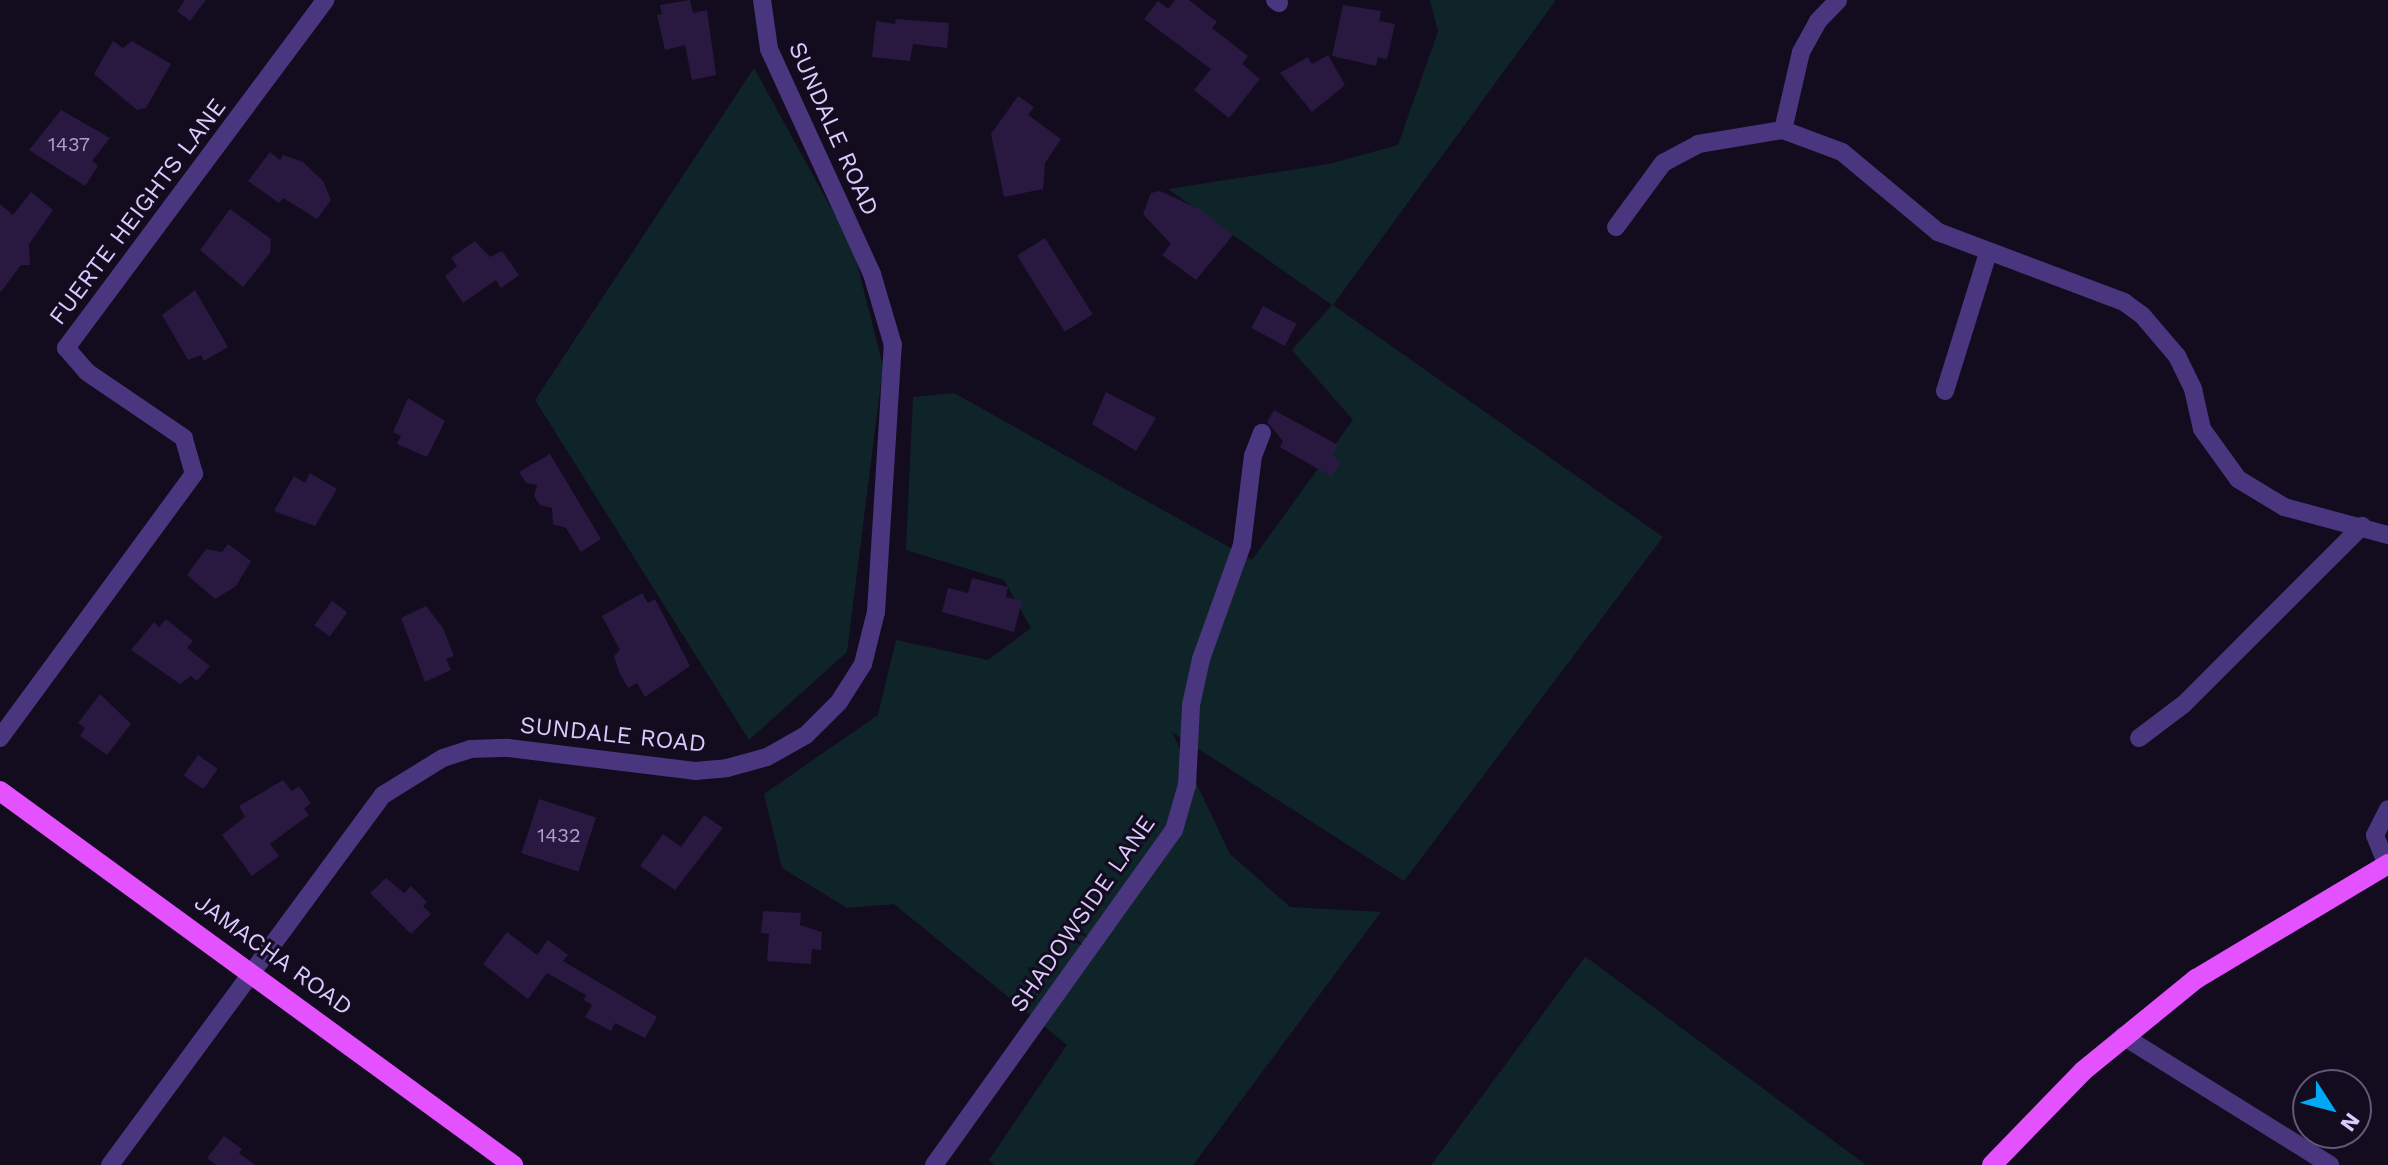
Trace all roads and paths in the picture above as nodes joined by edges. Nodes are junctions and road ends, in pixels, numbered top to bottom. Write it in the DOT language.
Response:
graph roads {
  1 [pos="325,0"];
  2 [pos="762,0"];
  3 [pos="1838,0"];
  4 [pos="1783,130"];
  5 [pos="1616,227"];
  6 [pos="1988,253"];
  7 [pos="1945,391"];
  8 [pos="1262,433"];
  9 [pos="2362,526"];
  10 [pos="2388,535"];
  11 [pos="0,738"];
  12 [pos="2139,738"];
  13 [pos="0,791"];
  14 [pos="2388,809"];
  15 [pos="2388,864"];
  16 [pos="251,970"];
  17 [pos="2123,1036"];
  18 [pos="110,1165"];
  19 [pos="513,1165"];
  20 [pos="934,1165"];
  21 [pos="1992,1165"];
  22 [pos="2330,1165"];
  1 -- 11 [label="street, FUERTE HEIGHTS LANE"];
  2 -- 16 [label="street, SUNDALE ROAD"];
  3 -- 4 [label="street"];
  4 -- 5 [label="street"];
  4 -- 6 [label="street"];
  6 -- 7 [label="street"];
  6 -- 9 [label="street"];
  8 -- 20 [label="street, SHADOWSIDE LANE"];
  9 -- 10 [label="street"];
  9 -- 12 [label="street"];
  13 -- 16 [label="main road, JAMACHA ROAD"];
  14 -- 15 [label="street"];
  15 -- 17 [label="main road"];
  16 -- 18 [label="street, SUNDALE ROAD"];
  16 -- 19 [label="main road, JAMACHA ROAD"];
  17 -- 21 [label="main road"];
  17 -- 22 [label="street"];
}
